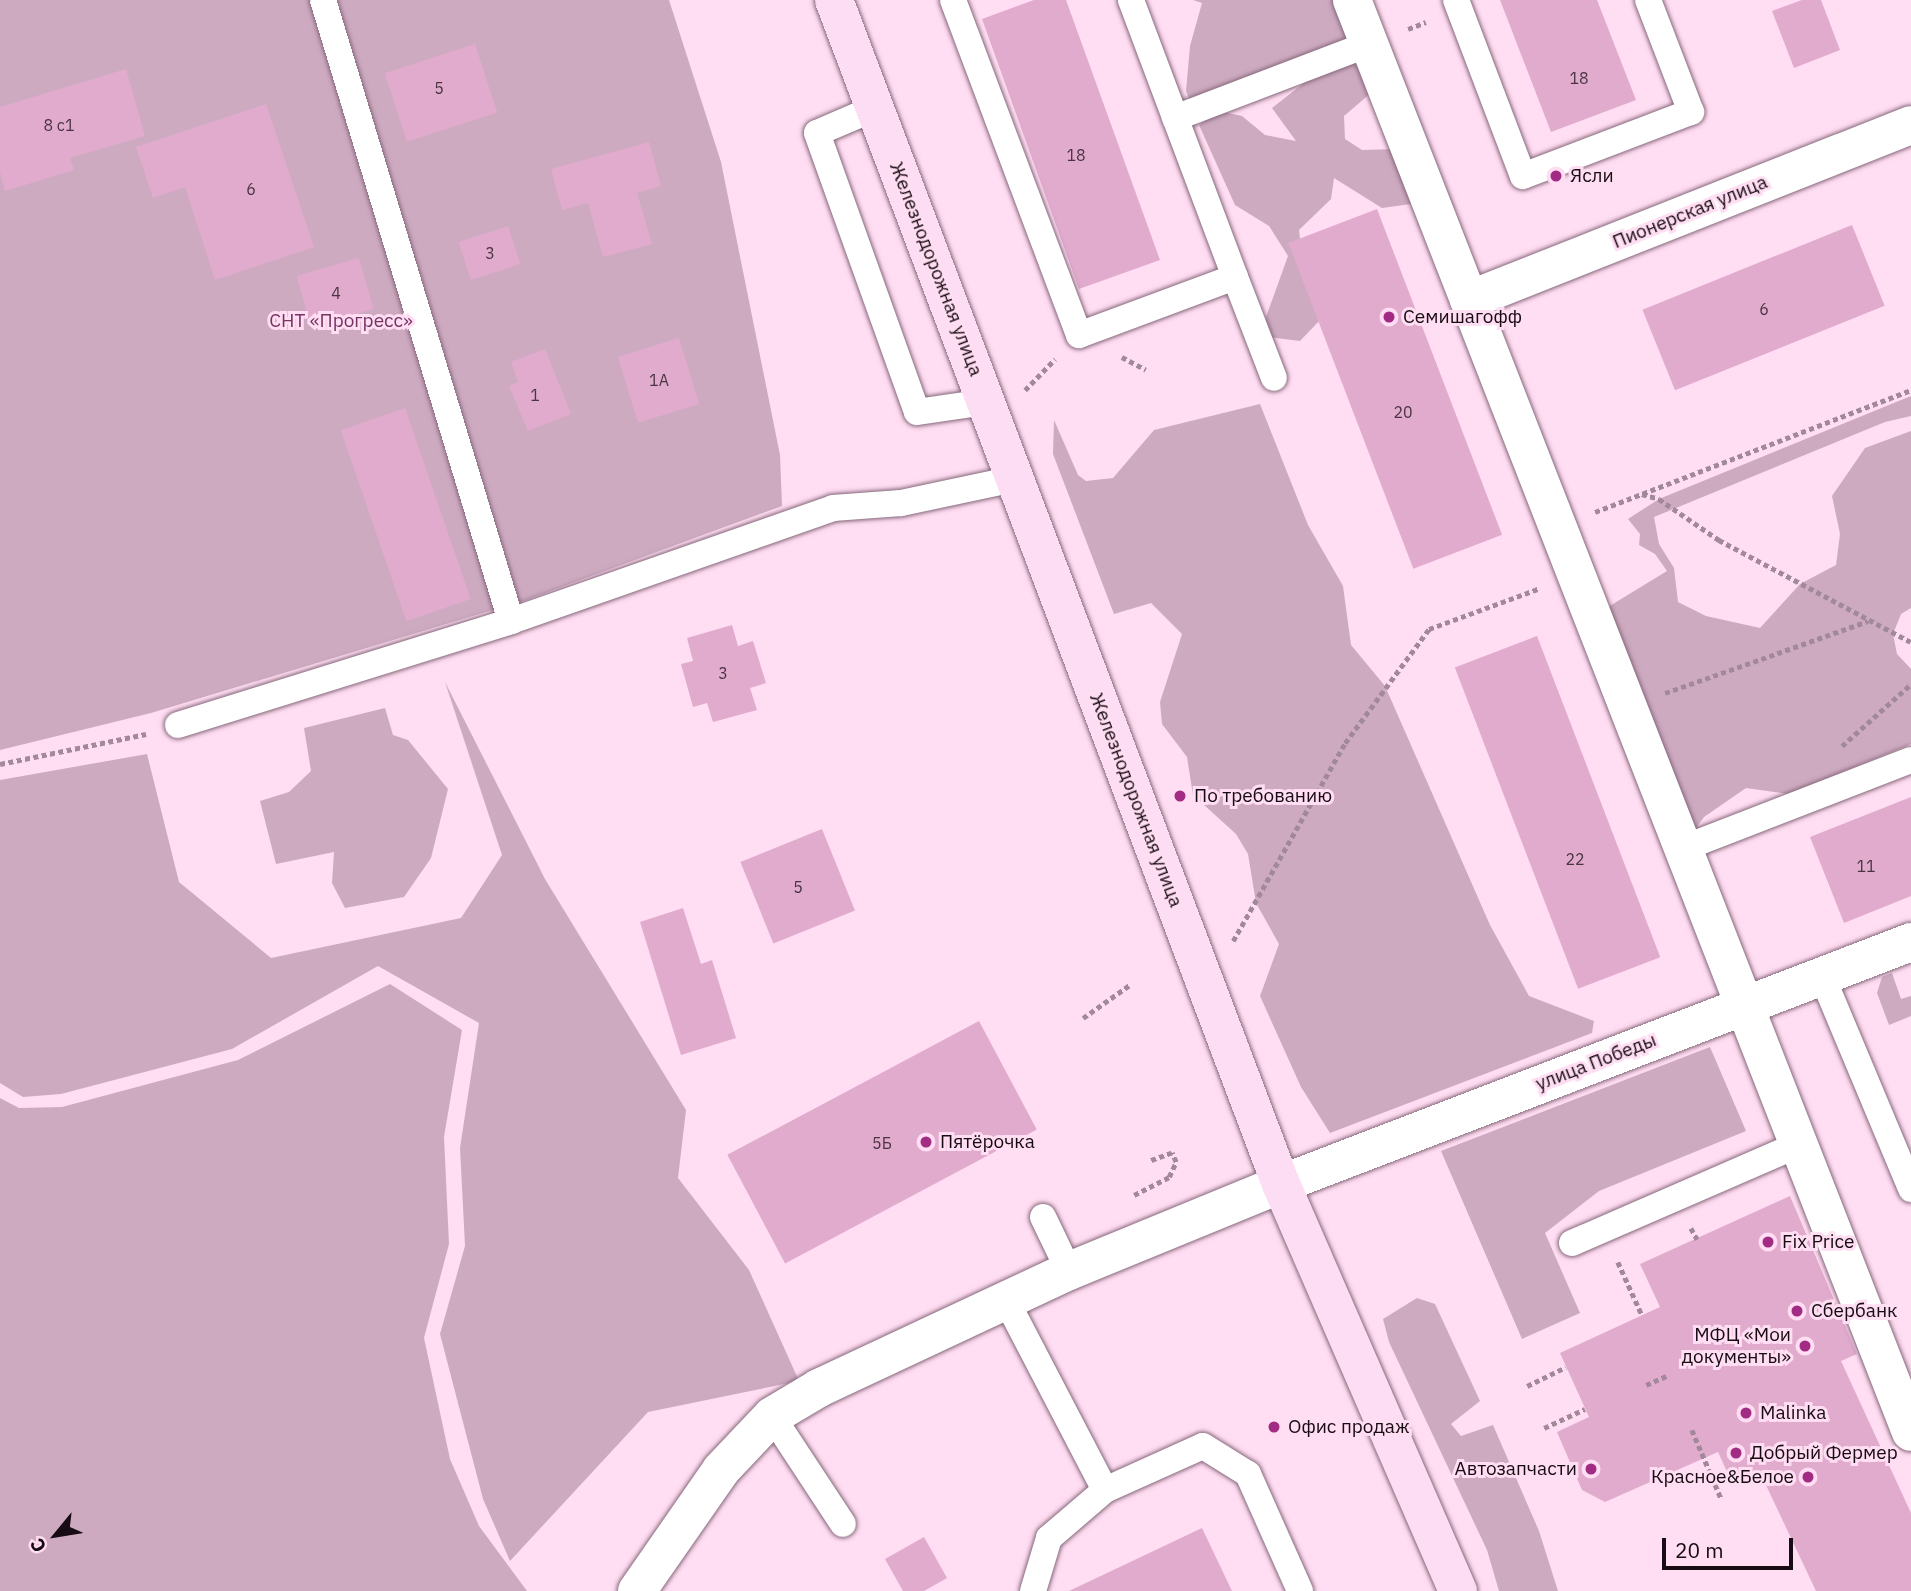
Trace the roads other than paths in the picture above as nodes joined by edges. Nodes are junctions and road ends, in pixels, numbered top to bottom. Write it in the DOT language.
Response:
graph roads {
  1 [pos="323,0"];
  2 [pos="834,0"];
  3 [pos="953,0"];
  4 [pos="1131,0"];
  5 [pos="1352,0"];
  6 [pos="1648,0"];
  7 [pos="1458,5"];
  8 [pos="1369,44"];
  9 [pos="875,108"];
  10 [pos="1175,118"];
  11 [pos="1911,125"];
  12 [pos="1235,277"];
  13 [pos="1469,300"];
  14 [pos="1274,378"];
  15 [pos="985,402"];
  16 [pos="1014,479"];
  17 [pos="512,621"];
  18 [pos="178,725"];
  19 [pos="1911,760"];
  20 [pos="1684,848"];
  21 [pos="1911,942"];
  22 [pos="1822,976"];
  23 [pos="1743,1006"];
  24 [pos="1800,1144"];
  25 [pos="1281,1184"];
  26 [pos="1911,1189"];
  27 [pos="1043,1217"];
  28 [pos="1572,1242"];
  29 [pos="1069,1271"];
  30 [pos="1006,1300"];
  31 [pos="772,1416"];
  32 [pos="1911,1432"];
  33 [pos="1105,1490"];
  34 [pos="844,1524"];
  35 [pos="637,1591"];
  36 [pos="1033,1591"];
  37 [pos="1300,1591"];
  38 [pos="1458,1591"];
  1 -- 17 [label="lane"];
  2 -- 9 [label="main road, Железнодорожная улица"];
  3 -- 12 [label="lane"];
  4 -- 10 [label="lane"];
  5 -- 8 [label="street"];
  6 -- 7 [label="lane"];
  8 -- 10 [label="lane"];
  8 -- 13 [label="street"];
  9 -- 15 [label="main road, Железнодорожная улица"];
  9 -- 15 [label="lane"];
  10 -- 12 [label="lane"];
  11 -- 13 [label="street, Пионерская улица"];
  12 -- 14 [label="lane"];
  13 -- 20 [label="street"];
  15 -- 16 [label="main road, Железнодорожная улица"];
  16 -- 17 [label="lane"];
  16 -- 25 [label="main road, Железнодорожная улица"];
  17 -- 18 [label="lane"];
  19 -- 20 [label="lane"];
  20 -- 23 [label="street"];
  21 -- 22 [label="street, улица Победы"];
  22 -- 23 [label="street, улица Победы"];
  22 -- 26 [label="lane"];
  23 -- 24 [label="street"];
  23 -- 25 [label="street, улица Победы"];
  24 -- 28 [label="lane"];
  24 -- 32 [label="street"];
  25 -- 29 [label="street, улица Победы"];
  25 -- 38 [label="main road, Железнодорожная улица"];
  27 -- 29 [label="lane"];
  29 -- 30 [label="street, улица Победы"];
  30 -- 31 [label="street, улица Победы"];
  30 -- 33 [label="lane"];
  31 -- 34 [label="lane"];
  31 -- 35 [label="street"];
  33 -- 36 [label="lane"];
  33 -- 37 [label="lane"];
}
